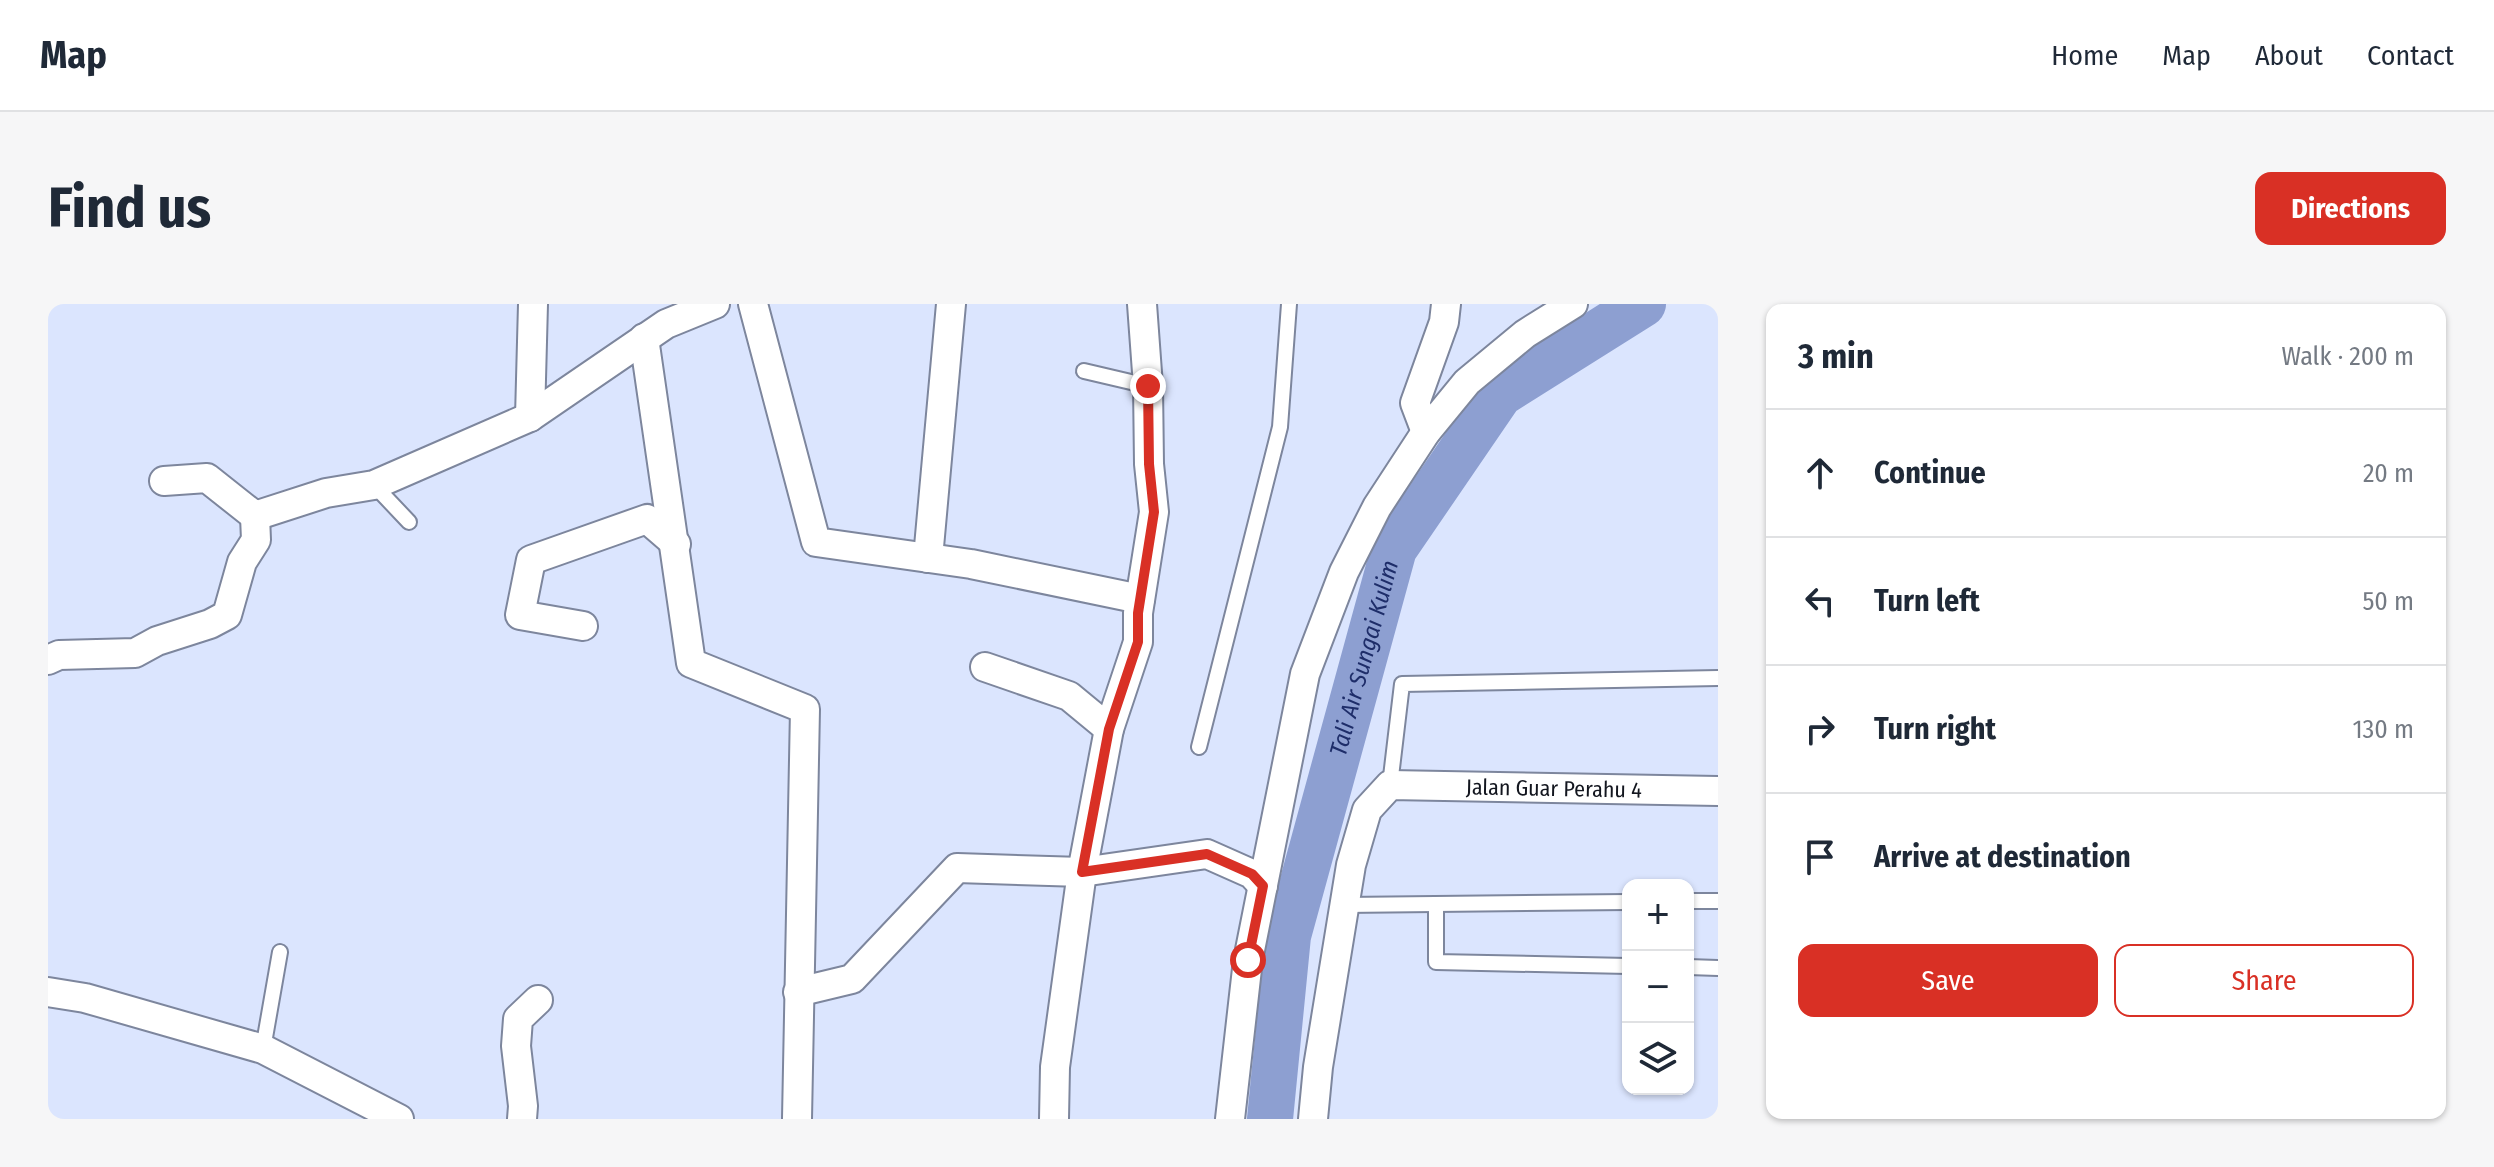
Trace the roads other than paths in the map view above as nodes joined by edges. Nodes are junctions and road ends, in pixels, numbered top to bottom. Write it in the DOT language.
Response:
graph roads {
  1 [pos="533,304"];
  2 [pos="715,304"];
  3 [pos="753,304"];
  4 [pos="951,304"];
  5 [pos="1142,304"];
  6 [pos="1289,304"];
  7 [pos="1446,304"];
  8 [pos="1573,304"];
  9 [pos="644,338"];
  10 [pos="1084,371"];
  11 [pos="1148,386"];
  12 [pos="530,417"];
  13 [pos="1426,432"];
  14 [pos="164,481"];
  15 [pos="374,485"];
  16 [pos="255,516"];
  17 [pos="409,522"];
  18 [pos="676,544"];
  19 [pos="928,558"];
  20 [pos="1140,599"];
  21 [pos="583,626"];
  22 [pos="48,660"];
  23 [pos="985,667"];
  24 [pos="1718,678"];
  25 [pos="1109,729"];
  26 [pos="1199,747"];
  27 [pos="1390,785"];
  28 [pos="1718,791"];
  29 [pos="1082,872"];
  30 [pos="1263,886"];
  31 [pos="1694,901"];
  32 [pos="1718,901"];
  33 [pos="1622,902"];
  34 [pos="1436,904"];
  35 [pos="1344,905"];
  36 [pos="280,952"];
  37 [pos="1622,966"];
  38 [pos="1694,967"];
  39 [pos="1718,968"];
  40 [pos="48,992"];
  41 [pos="798,992"];
  42 [pos="538,1000"];
  43 [pos="263,1049"];
  44 [pos="399,1119"];
  45 [pos="522,1119"];
  46 [pos="797,1119"];
  47 [pos="1054,1119"];
  48 [pos="1230,1119"];
  49 [pos="1313,1119"];
  1 -- 12 [label="street"];
  2 -- 9 [label="street"];
  3 -- 19 [label="street"];
  4 -- 19 [label="street"];
  5 -- 11 [label="street"];
  6 -- 26 [label="lane"];
  7 -- 13 [label="street"];
  8 -- 13 [label="street"];
  9 -- 12 [label="street"];
  9 -- 18 [label="street"];
  10 -- 11 [label="lane"];
  11 -- 20 [label="street"];
  12 -- 15 [label="street"];
  13 -- 30 [label="street"];
  14 -- 16 [label="street"];
  15 -- 16 [label="street"];
  15 -- 17 [label="lane"];
  16 -- 22 [label="street"];
  18 -- 21 [label="street"];
  18 -- 41 [label="street"];
  19 -- 20 [label="street"];
  20 -- 25 [label="street"];
  23 -- 25 [label="street"];
  24 -- 27 [label="lane"];
  25 -- 29 [label="street"];
  27 -- 28 [label="street, Jalan Guar Perahu 4"];
  27 -- 35 [label="street"];
  29 -- 30 [label="street"];
  29 -- 41 [label="street"];
  29 -- 47 [label="street"];
  30 -- 48 [label="street"];
  31 -- 32 [label="lane"];
  33 -- 34 [label="lane"];
  34 -- 35 [label="lane"];
  34 -- 37 [label="lane"];
  35 -- 49 [label="street"];
  36 -- 43 [label="lane"];
  38 -- 39 [label="lane"];
  40 -- 43 [label="street"];
  41 -- 46 [label="street"];
  42 -- 45 [label="street"];
  43 -- 44 [label="street"];
}
